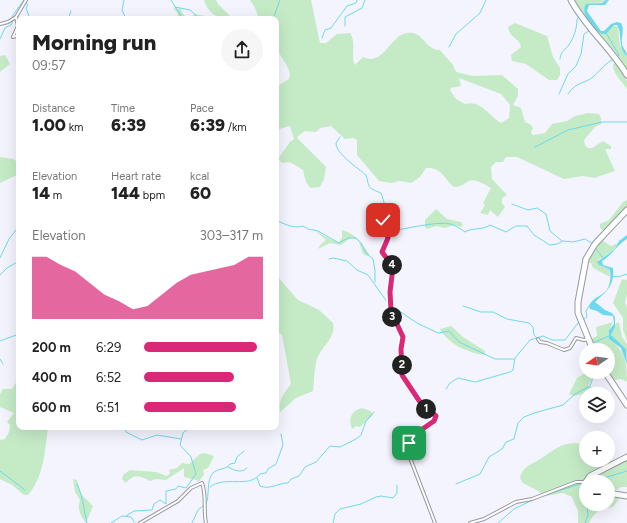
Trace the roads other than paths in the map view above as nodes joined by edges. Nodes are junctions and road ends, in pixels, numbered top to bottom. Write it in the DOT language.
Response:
graph roads {
  1 [pos="26,0"];
  2 [pos="571,0"];
  3 [pos="17,16"];
  4 [pos="16,17"];
  5 [pos="0,24"];
  6 [pos="16,30"];
  7 [pos="16,36"];
  8 [pos="627,75"];
  9 [pos="627,210"];
  10 [pos="391,211"];
  11 [pos="538,339"];
  12 [pos="588,339"];
  13 [pos="590,343"];
  14 [pos="610,379"];
  15 [pos="627,405"];
  16 [pos="627,456"];
  17 [pos="592,475"];
  18 [pos="579,482"];
  19 [pos="615,494"];
  20 [pos="627,496"];
  21 [pos="140,523"];
  22 [pos="206,523"];
  23 [pos="435,523"];
  24 [pos="470,523"];
  1 -- 3 [label="street"];
  2 -- 8 [label="highway"];
  4 -- 5 [label="street"];
  6 -- 7 [label="street"];
  9 -- 12 [label="highway"];
  10 -- 23 [label="street"];
  11 -- 12 [label="street"];
  12 -- 13 [label="highway"];
  14 -- 15 [label="highway"];
  16 -- 17 [label="highway"];
  18 -- 24 [label="street"];
  19 -- 20 [label="highway"];
  21 -- 22 [label="street"];
}
